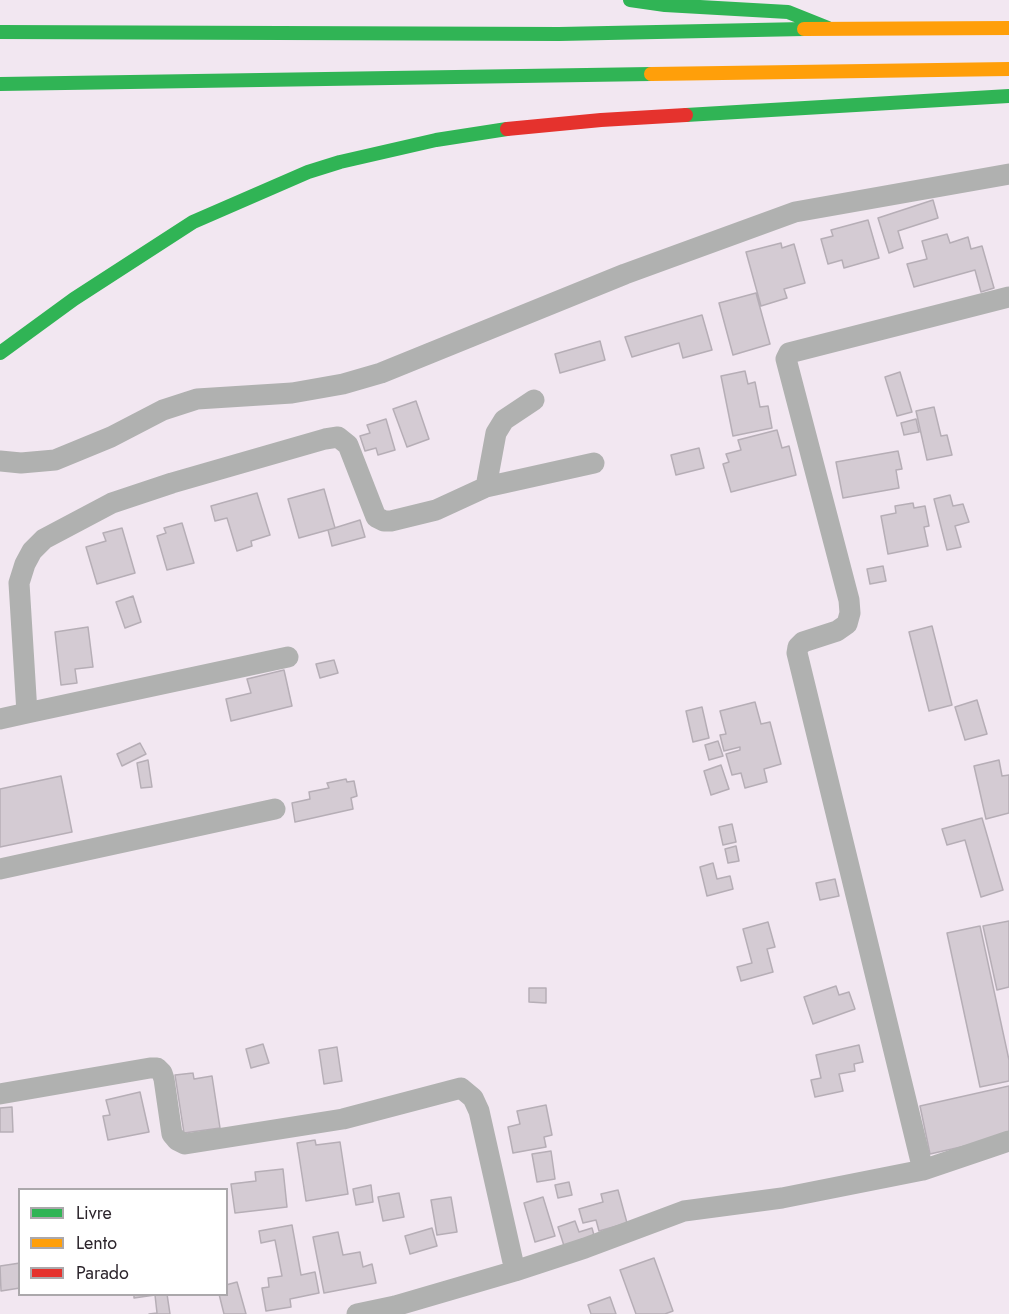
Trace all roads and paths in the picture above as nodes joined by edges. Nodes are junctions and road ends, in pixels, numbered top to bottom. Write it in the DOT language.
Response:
graph roads {
  1 [pos="630,0"];
  2 [pos="828,28"];
  3 [pos="1009,28"];
  4 [pos="0,33"];
  5 [pos="1009,69"];
  6 [pos="0,84"];
  7 [pos="1009,96"];
  8 [pos="1009,174"];
  9 [pos="1009,297"];
  10 [pos="0,353"];
  11 [pos="534,400"];
  12 [pos="0,461"];
  13 [pos="594,463"];
  14 [pos="486,487"];
  15 [pos="288,657"];
  16 [pos="27,714"];
  17 [pos="0,719"];
  18 [pos="275,809"];
  19 [pos="0,869"];
  20 [pos="0,1094"];
  21 [pos="1009,1142"];
  22 [pos="923,1170"];
  23 [pos="515,1271"];
  24 [pos="357,1314"];
  1 -- 2 [label="main road"];
  2 -- 3 [label="main road"];
  2 -- 4 [label="main road"];
  5 -- 6 [label="main road"];
  7 -- 10 [label="main road"];
  8 -- 12 [label="street"];
  9 -- 22 [label="street"];
  11 -- 14 [label="street"];
  13 -- 14 [label="street"];
  14 -- 16 [label="street"];
  15 -- 16 [label="street"];
  16 -- 17 [label="street"];
  18 -- 19 [label="street"];
  20 -- 23 [label="street"];
  21 -- 22 [label="street"];
  22 -- 23 [label="street"];
  23 -- 24 [label="street"];
}
